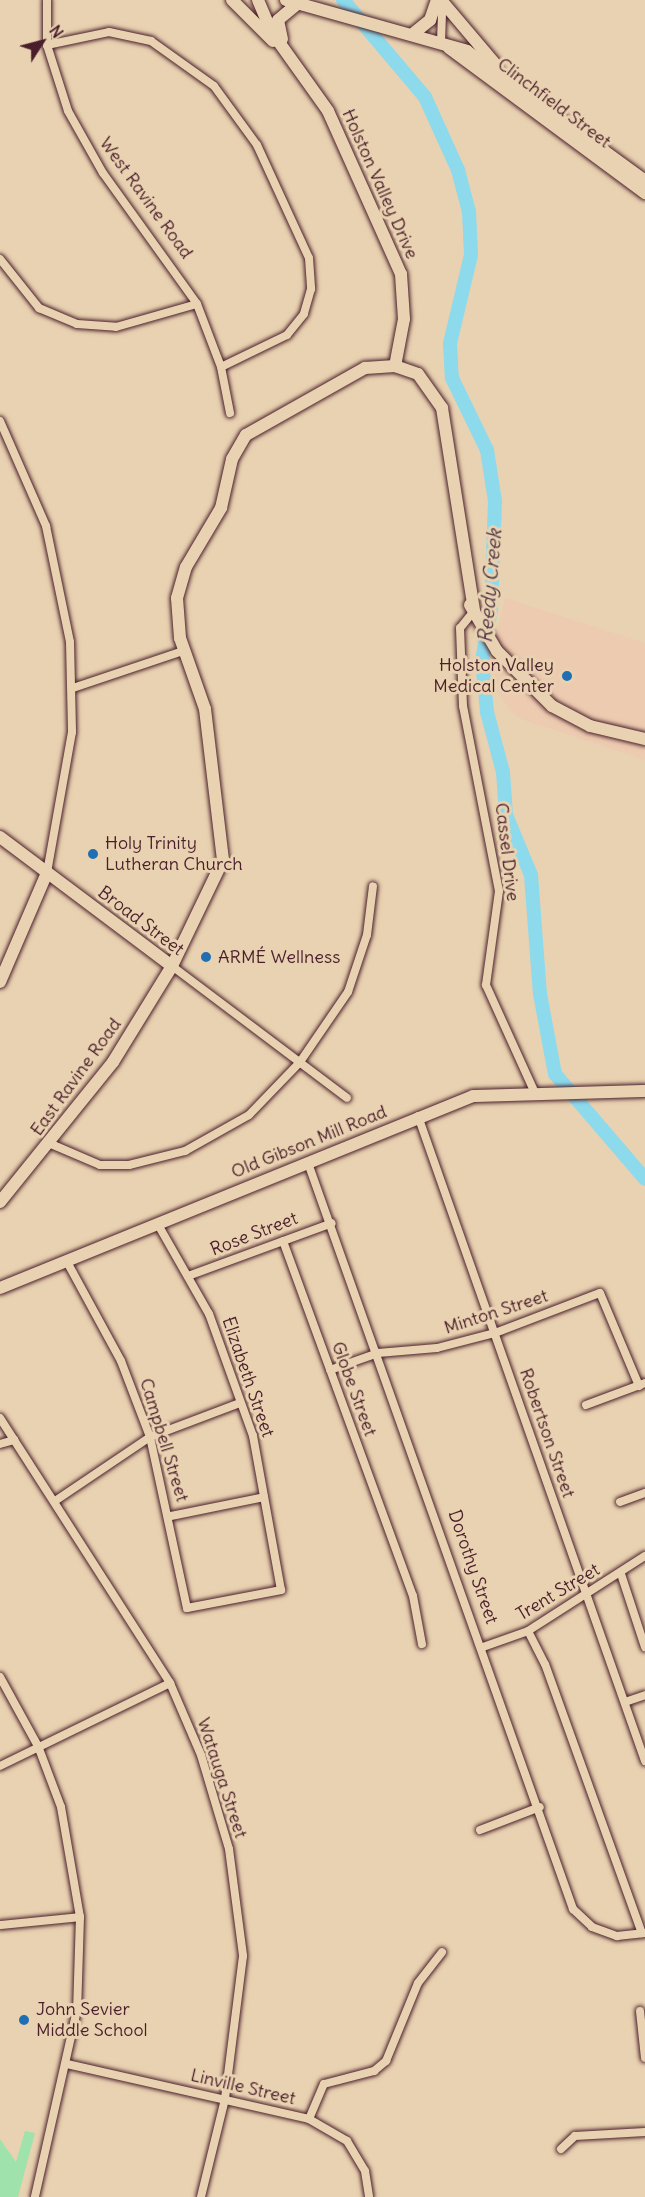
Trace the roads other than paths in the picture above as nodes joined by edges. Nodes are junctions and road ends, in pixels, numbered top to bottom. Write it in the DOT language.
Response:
graph roads {
  1 [pos="47,0"];
  2 [pos="232,0"];
  3 [pos="258,0"];
  4 [pos="439,0"];
  5 [pos="292,1"];
  6 [pos="414,33"];
  7 [pos="441,42"];
  8 [pos="47,45"];
  9 [pos="290,54"];
  10 [pos="510,82"];
  11 [pos="645,181"];
  12 [pos="645,193"];
  13 [pos="0,259"];
  14 [pos="196,304"];
  15 [pos="395,366"];
  16 [pos="221,367"];
  17 [pos="230,413"];
  18 [pos="0,421"];
  19 [pos="476,614"];
  20 [pos="183,651"];
  21 [pos="73,688"];
  22 [pos="645,739"];
  23 [pos="0,837"];
  24 [pos="48,873"];
  25 [pos="373,886"];
  26 [pos="172,966"];
  27 [pos="0,982"];
  28 [pos="300,1062"];
  29 [pos="645,1091"];
  30 [pos="541,1093"];
  31 [pos="347,1098"];
  32 [pos="418,1116"];
  33 [pos="51,1144"];
  34 [pos="308,1163"];
  35 [pos="0,1202"];
  36 [pos="157,1223"];
  37 [pos="332,1223"];
  38 [pos="283,1241"];
  39 [pos="66,1260"];
  40 [pos="188,1276"];
  41 [pos="0,1288"];
  42 [pos="495,1333"];
  43 [pos="378,1353"];
  44 [pos="330,1370"];
  45 [pos="642,1385"];
  46 [pos="240,1403"];
  47 [pos="586,1405"];
  48 [pos="0,1418"];
  49 [pos="150,1437"];
  50 [pos="14,1440"];
  51 [pos="0,1444"];
  52 [pos="645,1493"];
  53 [pos="264,1497"];
  54 [pos="55,1501"];
  55 [pos="620,1502"];
  56 [pos="171,1516"];
  57 [pos="645,1556"];
  58 [pos="621,1574"];
  59 [pos="585,1595"];
  60 [pos="187,1608"];
  61 [pos="528,1631"];
  62 [pos="422,1644"];
  63 [pos="483,1647"];
  64 [pos="645,1647"];
  65 [pos="0,1677"];
  66 [pos="170,1683"];
  67 [pos="645,1695"];
  68 [pos="625,1702"];
  69 [pos="38,1746"];
  70 [pos="645,1761"];
  71 [pos="0,1766"];
  72 [pos="540,1807"];
  73 [pos="480,1830"];
  74 [pos="80,1917"];
  75 [pos="0,1925"];
  76 [pos="643,1933"];
  77 [pos="442,1952"];
  78 [pos="640,2011"];
  79 [pos="645,2058"];
  80 [pos="67,2064"];
  81 [pos="225,2099"];
  82 [pos="309,2119"];
  83 [pos="645,2132"];
  84 [pos="561,2149"];
  85 [pos="35,2197"];
  86 [pos="201,2197"];
  87 [pos="369,2197"];
  1 -- 8 [label="street, West Ravine Road"];
  2 -- 9 [label="street"];
  3 -- 9 [label="street, Holston Valley Drive"];
  4 -- 6 [label="street"];
  4 -- 7 [label="street"];
  4 -- 10 [label="street"];
  5 -- 6 [label="street, Clinchfield Street"];
  5 -- 9 [label="street"];
  6 -- 7 [label="street, Clinchfield Street"];
  7 -- 10 [label="street, Clinchfield Street"];
  7 -- 12 [label="street, Clinchfield Street"];
  8 -- 14 [label="street, West Ravine Road"];
  8 -- 16 [label="street"];
  9 -- 15 [label="street, Holston Valley Drive"];
  10 -- 11 [label="street, Clinchfield Street"];
  13 -- 14 [label="street"];
  14 -- 16 [label="street, West Ravine Road"];
  15 -- 19 [label="street"];
  15 -- 20 [label="street"];
  16 -- 17 [label="street, West Ravine Road"];
  18 -- 21 [label="street"];
  19 -- 22 [label="street"];
  19 -- 30 [label="street, Cassel Drive"];
  20 -- 21 [label="street"];
  20 -- 26 [label="street"];
  21 -- 24 [label="street"];
  23 -- 24 [label="street, Broad Street"];
  24 -- 26 [label="street, Broad Street"];
  24 -- 27 [label="street"];
  25 -- 28 [label="street"];
  26 -- 28 [label="street, Broad Street"];
  26 -- 33 [label="street, East Ravine Road"];
  28 -- 31 [label="street, Broad Street"];
  28 -- 33 [label="street"];
  29 -- 30 [label="street, Old Gibson Mill Road"];
  30 -- 32 [label="street, Old Gibson Mill Road"];
  32 -- 34 [label="street, Old Gibson Mill Road"];
  32 -- 42 [label="street, Robertson Street"];
  33 -- 35 [label="street, East Ravine Road"];
  34 -- 36 [label="street, Old Gibson Mill Road"];
  34 -- 37 [label="street, Dorothy Street"];
  36 -- 39 [label="street, Old Gibson Mill Road"];
  36 -- 40 [label="street, Elizabeth Street"];
  37 -- 38 [label="street, Rose Street"];
  37 -- 43 [label="street, Dorothy Street"];
  38 -- 40 [label="street, Rose Street"];
  38 -- 44 [label="street, Globe Street"];
  39 -- 41 [label="street, Old Gibson Mill Road"];
  39 -- 49 [label="street, Campbell Street"];
  40 -- 46 [label="street, Elizabeth Street"];
  42 -- 43 [label="street, Minton Street"];
  42 -- 45 [label="street, Minton Street"];
  42 -- 59 [label="street, Robertson Street"];
  43 -- 44 [label="street, Minton Street"];
  43 -- 63 [label="street, Dorothy Street"];
  44 -- 62 [label="street, Globe Street"];
  45 -- 47 [label="street"];
  46 -- 49 [label="street"];
  46 -- 53 [label="street, Elizabeth Street"];
  48 -- 50 [label="street, Watauga Street"];
  49 -- 54 [label="street"];
  49 -- 56 [label="street, Campbell Street"];
  50 -- 51 [label="street"];
  50 -- 54 [label="street, Watauga Street"];
  52 -- 55 [label="street"];
  53 -- 56 [label="street"];
  53 -- 60 [label="street, Elizabeth Street"];
  54 -- 66 [label="street, Watauga Street"];
  56 -- 60 [label="street, Campbell Street"];
  57 -- 58 [label="street, Trent Street"];
  58 -- 59 [label="street, Trent Street"];
  58 -- 64 [label="street"];
  59 -- 61 [label="street, Trent Street"];
  59 -- 68 [label="street, Robertson Street"];
  61 -- 63 [label="street, Trent Street"];
  61 -- 76 [label="street"];
  63 -- 72 [label="street, Dorothy Street"];
  65 -- 69 [label="street"];
  66 -- 69 [label="street"];
  66 -- 81 [label="street, Watauga Street"];
  67 -- 68 [label="street"];
  68 -- 70 [label="street, Robertson Street"];
  69 -- 71 [label="street"];
  69 -- 74 [label="street"];
  72 -- 73 [label="street"];
  72 -- 76 [label="street, Dorothy Street"];
  74 -- 75 [label="street"];
  74 -- 80 [label="street"];
  77 -- 82 [label="street"];
  78 -- 79 [label="street"];
  80 -- 81 [label="street, Linville Street"];
  80 -- 85 [label="street"];
  81 -- 82 [label="street, Linville Street"];
  81 -- 86 [label="street, Watauga Street"];
  82 -- 87 [label="street, Linville Street"];
  83 -- 84 [label="street"];
}
